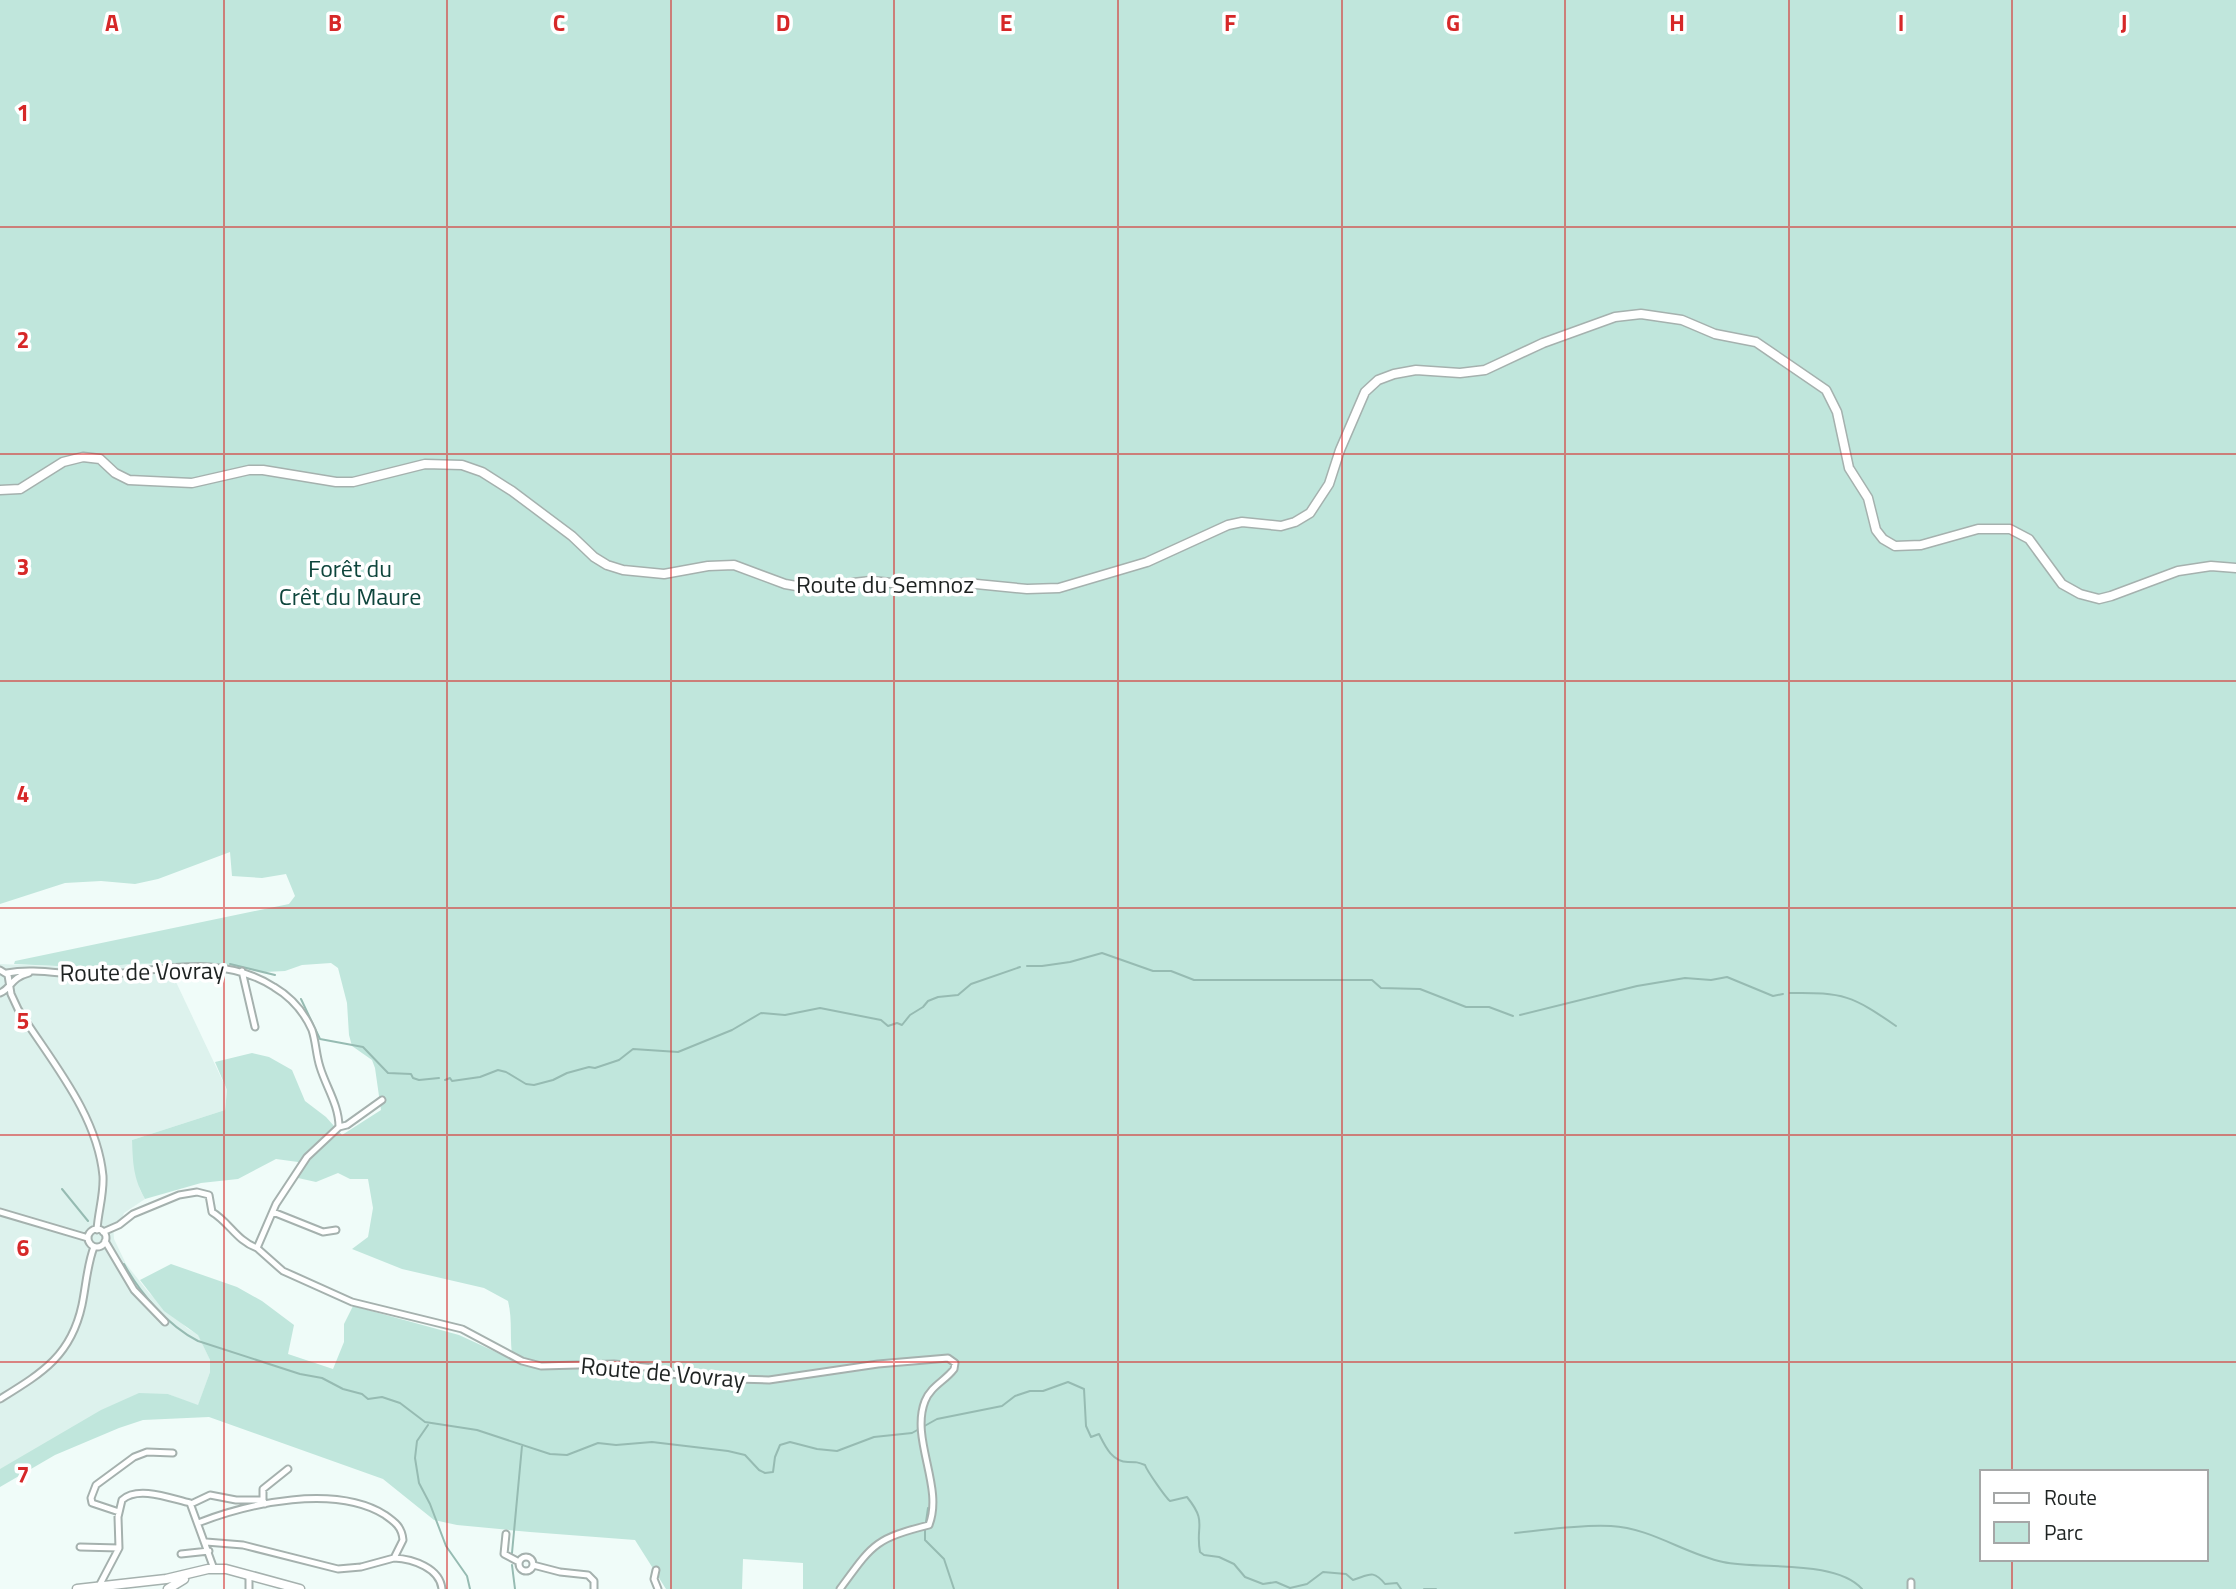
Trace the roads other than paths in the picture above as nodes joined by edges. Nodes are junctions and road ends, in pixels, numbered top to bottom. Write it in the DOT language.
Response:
graph roads {
  1 [pos="0,490"];
  2 [pos="2236,568"];
  3 [pos="0,970"];
  4 [pos="242,971"];
  5 [pos="32,972"];
  6 [pos="7,973"];
  7 [pos="10,984"];
  8 [pos="0,993"];
  9 [pos="18,1009"];
  10 [pos="255,1027"];
  11 [pos="382,1100"];
  12 [pos="338,1127"];
  13 [pos="0,1212"];
  14 [pos="273,1212"];
  15 [pos="336,1230"];
  16 [pos="100,1231"];
  17 [pos="88,1238"];
  18 [pos="105,1241"];
  19 [pos="94,1247"];
  20 [pos="257,1248"];
  21 [pos="165,1322"];
  22 [pos="0,1399"];
  23 [pos="173,1453"];
  24 [pos="288,1469"];
  25 [pos="264,1502"];
  26 [pos="191,1504"];
  27 [pos="119,1512"];
  28 [pos="198,1522"];
  29 [pos="506,1534"];
  30 [pos="206,1542"];
  31 [pos="80,1547"];
  32 [pos="119,1548"];
  33 [pos="209,1551"];
  34 [pos="181,1554"];
  35 [pos="394,1558"];
  36 [pos="656,1570"];
  37 [pos="214,1572"];
  38 [pos="252,1576"];
  39 [pos="157,1579"];
  40 [pos="102,1588"];
  41 [pos="77,1589"];
  42 [pos="147,1589"];
  43 [pos="168,1589"];
  44 [pos="249,1589"];
  45 [pos="300,1589"];
  46 [pos="442,1589"];
  47 [pos="594,1589"];
  48 [pos="658,1589"];
  49 [pos="840,1589"];
  1 -- 2 [label="main road, Route du Semnoz"];
  3 -- 6 [label="street"];
  4 -- 5 [label="street, Route de Vovray"];
  4 -- 10 [label="street"];
  4 -- 12 [label="street, Route de Vovray"];
  5 -- 6 [label="street, Route de Vovray"];
  5 -- 7 [label="street, Route de Vovray"];
  6 -- 7 [label="street"];
  7 -- 8 [label="street, Route de Vovray"];
  7 -- 9 [label="street"];
  8 -- 9 [label="street"];
  9 -- 16 [label="street"];
  11 -- 12 [label="street"];
  12 -- 14 [label="street"];
  13 -- 17 [label="street"];
  14 -- 15 [label="street"];
  14 -- 20 [label="street"];
  16 -- 17 [label="street"];
  16 -- 18 [label="street"];
  16 -- 20 [label="street"];
  17 -- 19 [label="street"];
  18 -- 19 [label="street"];
  18 -- 21 [label="street"];
  19 -- 22 [label="street"];
  20 -- 49 [label="street, Route de Vovray"];
  23 -- 27 [label="street"];
  24 -- 25 [label="street"];
  25 -- 26 [label="street"];
  25 -- 28 [label="street"];
  25 -- 35 [label="street"];
  26 -- 27 [label="street"];
  26 -- 28 [label="street"];
  27 -- 32 [label="street"];
  28 -- 30 [label="street"];
  29 -- 47 [label="street"];
  30 -- 33 [label="street"];
  30 -- 35 [label="street"];
  31 -- 32 [label="street"];
  32 -- 40 [label="street"];
  33 -- 34 [label="street"];
  33 -- 37 [label="street"];
  35 -- 46 [label="street"];
  36 -- 48 [label="street"];
  37 -- 38 [label="main road"];
  37 -- 39 [label="main road"];
  37 -- 43 [label="main road"];
  38 -- 44 [label="street"];
  38 -- 45 [label="main road"];
  39 -- 40 [label="main road"];
  39 -- 42 [label="main road"];
  39 -- 43 [label="main road"];
  40 -- 41 [label="main road"];
  40 -- 42 [label="main road"];
}
